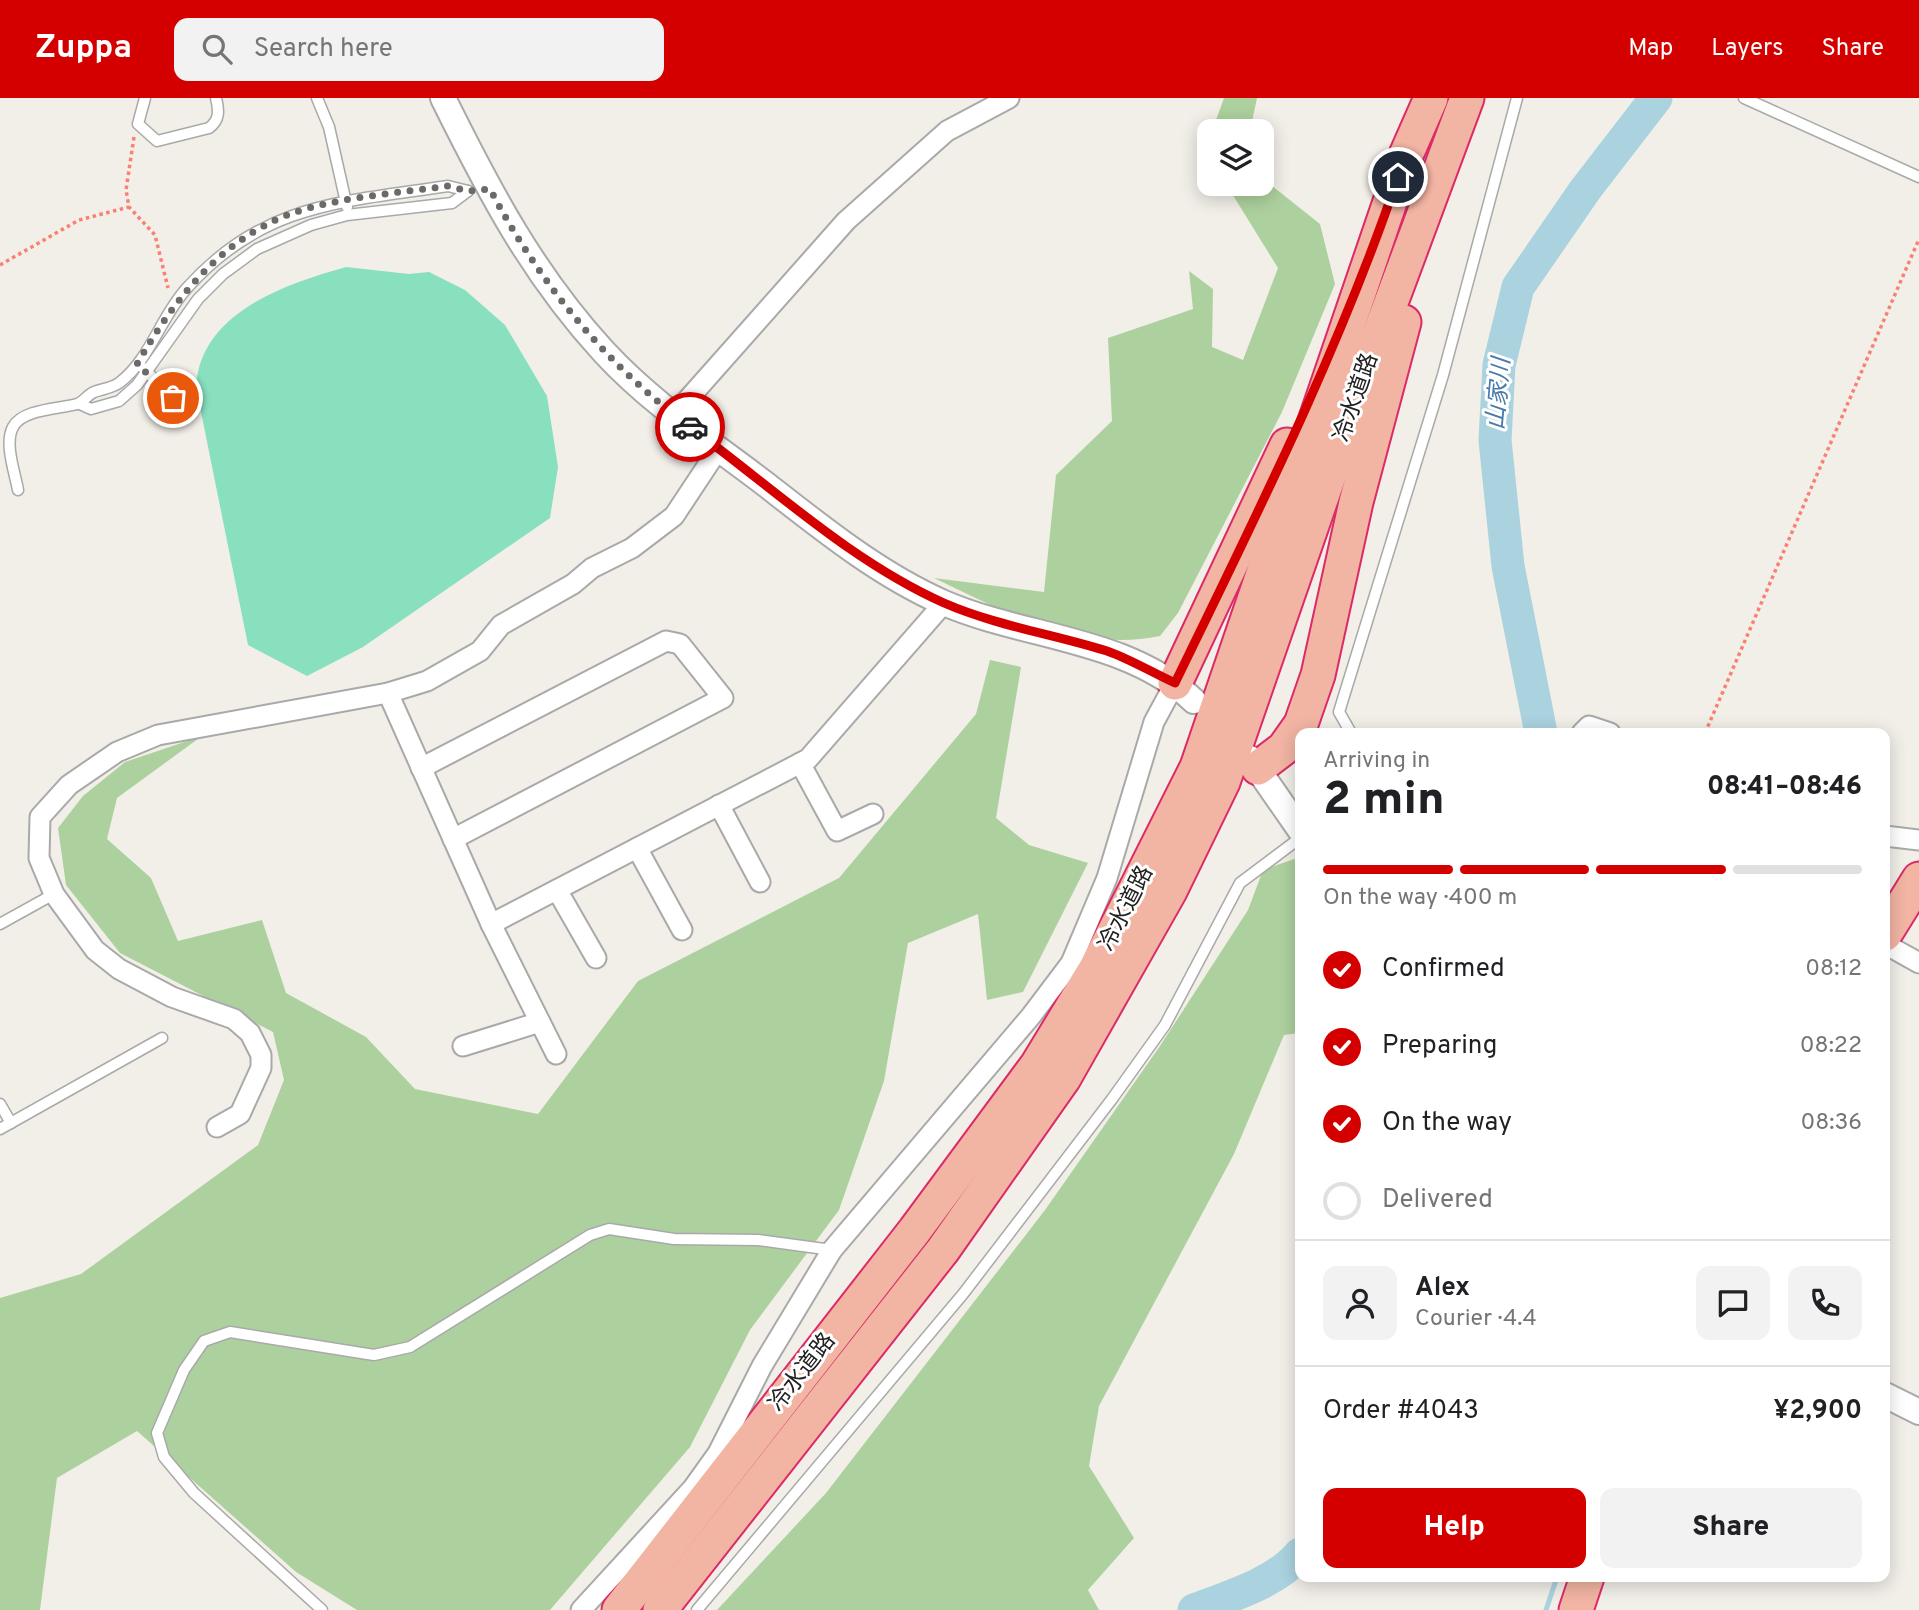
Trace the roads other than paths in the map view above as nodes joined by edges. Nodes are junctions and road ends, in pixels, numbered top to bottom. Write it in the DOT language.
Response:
graph roads {
  1 [pos="145,98"];
  2 [pos="216,98"];
  3 [pos="317,98"];
  4 [pos="443,98"];
  5 [pos="1009,98"];
  6 [pos="1431,98"];
  7 [pos="1467,98"];
  8 [pos="1517,98"];
  9 [pos="1744,98"];
  10 [pos="1439,173"];
  11 [pos="1919,177"];
  12 [pos="479,190"];
  13 [pos="347,202"];
  14 [pos="348,215"];
  15 [pos="1375,244"];
  16 [pos="137,364"];
  17 [pos="147,371"];
  18 [pos="173,398"];
  19 [pos="80,404"];
  20 [pos="674,415"];
  21 [pos="719,448"];
  22 [pos="18,490"];
  23 [pos="944,603"];
  24 [pos="387,692"];
  25 [pos="1184,692"];
  26 [pos="1298,728"];
  27 [pos="1348,728"];
  28 [pos="1295,732"];
  29 [pos="800,763"];
  30 [pos="1254,763"];
  31 [pos="421,768"];
  32 [pos="719,805"];
  33 [pos="873,814"];
  34 [pos="1295,823"];
  35 [pos="1890,837"];
  36 [pos="453,839"];
  37 [pos="1919,840"];
  38 [pos="1295,842"];
  39 [pos="637,848"];
  40 [pos="1919,879"];
  41 [pos="760,882"];
  42 [pos="557,890"];
  43 [pos="54,894"];
  44 [pos="491,923"];
  45 [pos="0,924"];
  46 [pos="1890,926"];
  47 [pos="681,930"];
  48 [pos="1890,947"];
  49 [pos="596,958"];
  50 [pos="1919,963"];
  51 [pos="540,1022"];
  52 [pos="162,1038"];
  53 [pos="463,1046"];
  54 [pos="556,1054"];
  55 [pos="0,1104"];
  56 [pos="11,1123"];
  57 [pos="217,1127"];
  58 [pos="0,1129"];
  59 [pos="832,1250"];
  60 [pos="1890,1398"];
  61 [pos="1919,1412"];
  62 [pos="1585,1582"];
  63 [pos="322,1610"];
  64 [pos="581,1610"];
  65 [pos="619,1610"];
  66 [pos="660,1610"];
  67 [pos="697,1610"];
  68 [pos="1576,1610"];
  1 -- 2 [label="lane"];
  3 -- 13 [label="lane"];
  4 -- 12 [label="street"];
  5 -- 20 [label="street"];
  6 -- 15 [label="highway, 冷水道路"];
  7 -- 10 [label="highway, 冷水道路"];
  8 -- 27 [label="lane"];
  9 -- 11 [label="lane"];
  10 -- 26 [label="highway"];
  10 -- 66 [label="highway, 冷水道路"];
  12 -- 13 [label="lane"];
  12 -- 14 [label="lane"];
  12 -- 20 [label="street"];
  13 -- 14 [label="lane"];
  13 -- 16 [label="lane"];
  14 -- 17 [label="lane"];
  15 -- 25 [label="highway"];
  15 -- 65 [label="highway, 冷水道路"];
  16 -- 17 [label="lane"];
  16 -- 19 [label="lane"];
  17 -- 18 [label="lane"];
  17 -- 19 [label="lane"];
  19 -- 22 [label="lane"];
  20 -- 21 [label="street"];
  21 -- 23 [label="street"];
  21 -- 24 [label="street"];
  23 -- 25 [label="street"];
  23 -- 29 [label="street"];
  24 -- 31 [label="street"];
  24 -- 43 [label="street"];
  25 -- 59 [label="street"];
  28 -- 30 [label="highway"];
  29 -- 32 [label="street"];
  29 -- 33 [label="street"];
  30 -- 34 [label="street"];
  31 -- 36 [label="street"];
  31 -- 36 [label="street"];
  32 -- 39 [label="street"];
  32 -- 41 [label="street"];
  35 -- 37 [label="street"];
  36 -- 44 [label="street"];
  38 -- 67 [label="lane"];
  39 -- 42 [label="street"];
  39 -- 47 [label="street"];
  40 -- 46 [label="highway"];
  42 -- 44 [label="street"];
  42 -- 49 [label="street"];
  43 -- 45 [label="lane"];
  43 -- 57 [label="street"];
  44 -- 51 [label="street"];
  48 -- 50 [label="street"];
  51 -- 53 [label="street"];
  51 -- 54 [label="street"];
  52 -- 56 [label="lane"];
  55 -- 56 [label="lane"];
  56 -- 58 [label="lane"];
  59 -- 63 [label="lane"];
  59 -- 64 [label="street"];
  60 -- 61 [label="street"];
  62 -- 68 [label="highway"];
}
